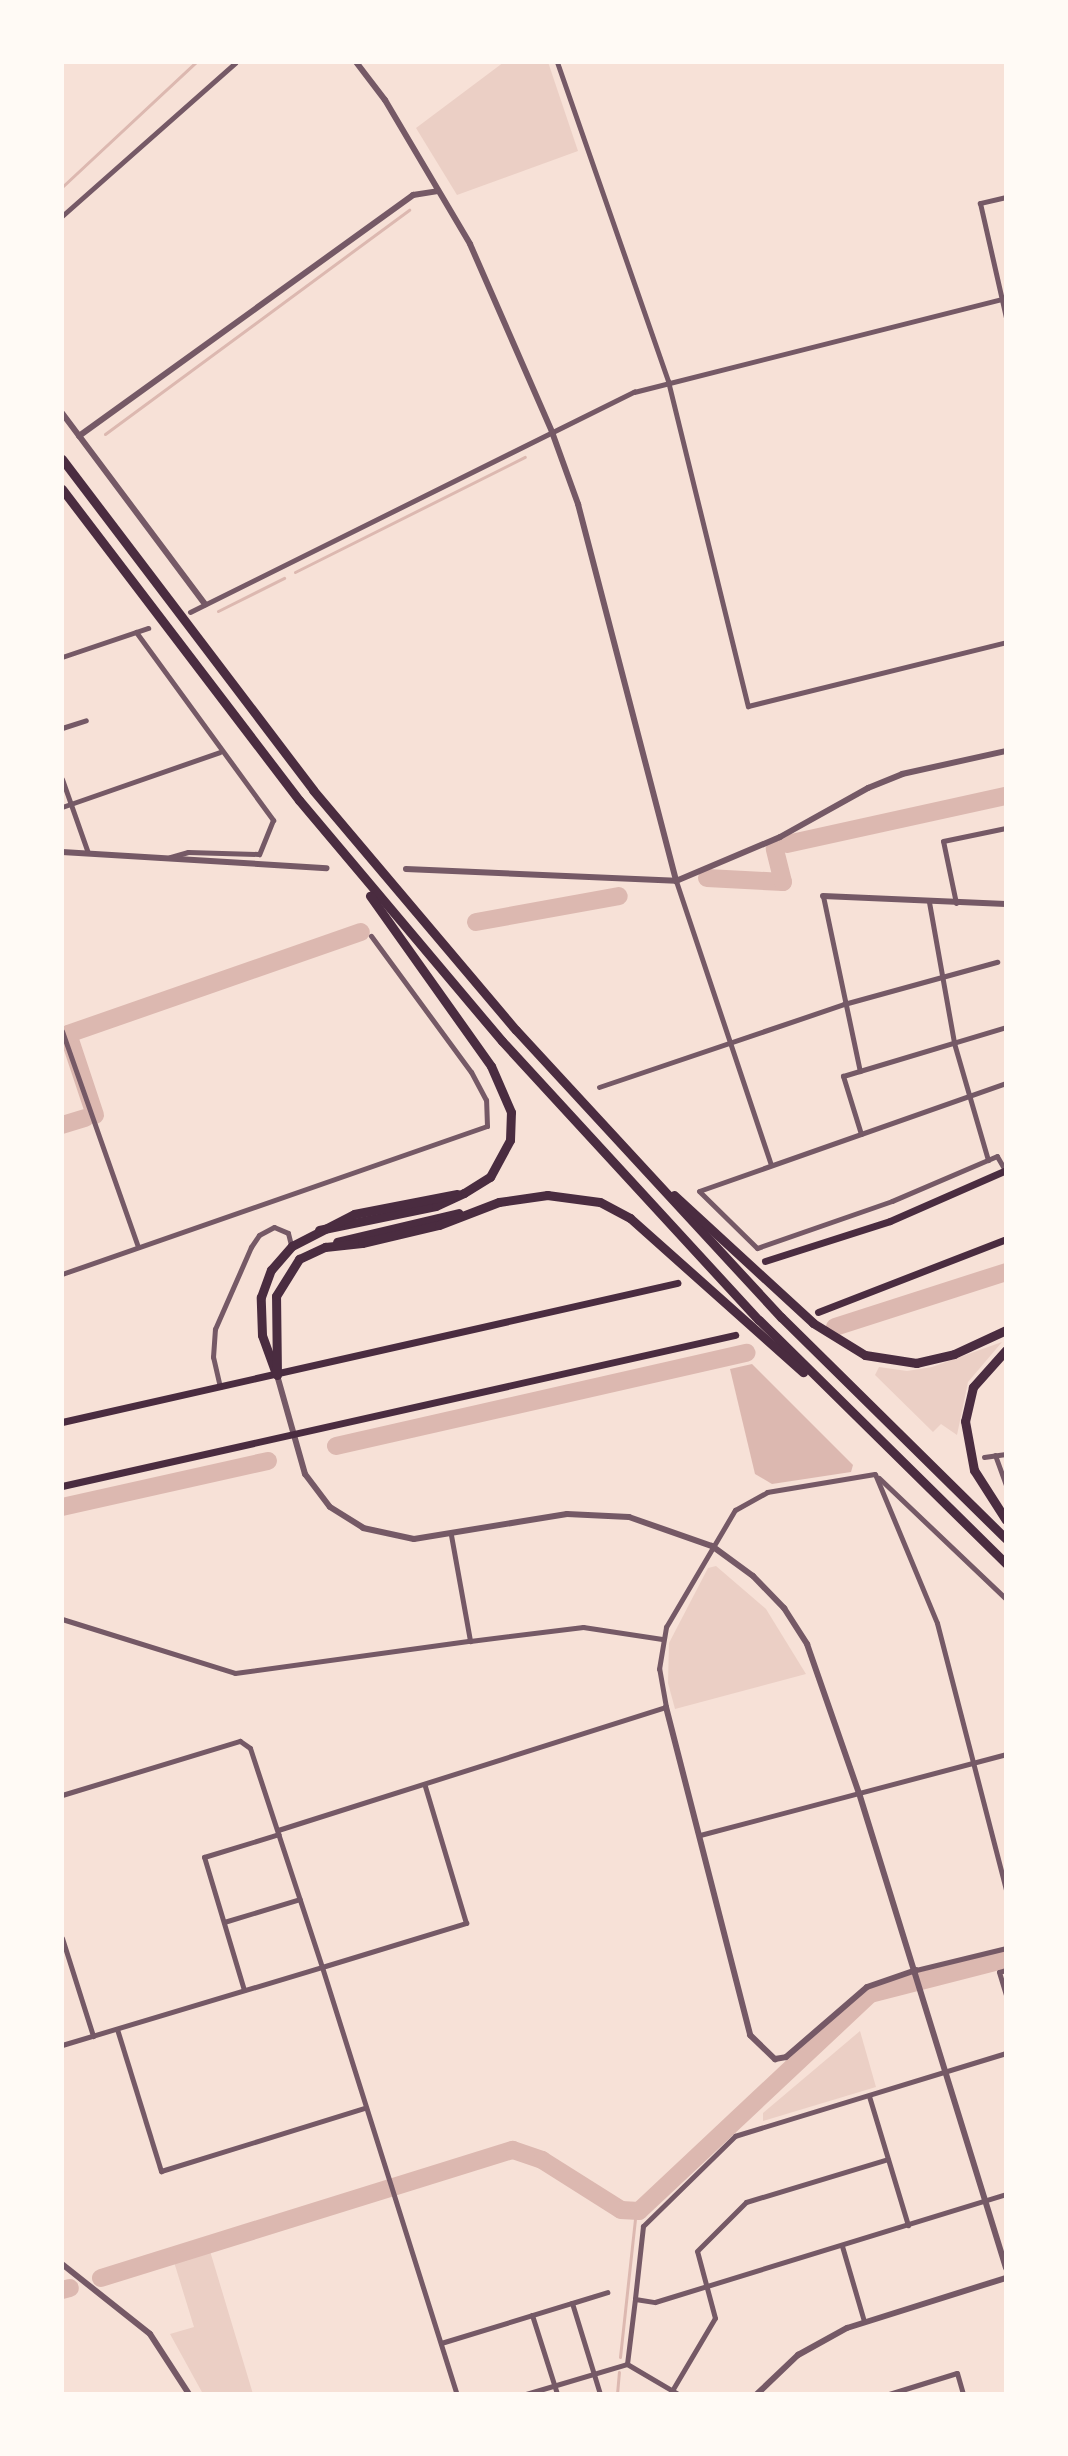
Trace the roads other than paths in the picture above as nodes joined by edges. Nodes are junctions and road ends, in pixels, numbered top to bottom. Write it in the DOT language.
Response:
graph roads {
  1 [pos="236,62"];
  2 [pos="356,62"];
  3 [pos="557,62"];
  4 [pos="438,191"];
  5 [pos="1006,197"];
  6 [pos="62,216"];
  7 [pos="1004,299"];
  8 [pos="1006,317"];
  9 [pos="668,381"];
  10 [pos="62,413"];
  11 [pos="552,432"];
  12 [pos="79,436"];
  13 [pos="62,459"];
  14 [pos="62,489"];
  15 [pos="205,604"];
  16 [pos="190,612"];
  17 [pos="148,628"];
  18 [pos="136,632"];
  19 [pos="1006,642"];
  20 [pos="62,657"];
  21 [pos="86,720"];
  22 [pos="62,728"];
  23 [pos="1006,751"];
  24 [pos="220,752"];
  25 [pos="62,779"];
  26 [pos="299,800"];
  27 [pos="71,804"];
  28 [pos="62,807"];
  29 [pos="1006,828"];
  30 [pos="62,852"];
  31 [pos="88,853"];
  32 [pos="166,858"];
  33 [pos="327,868"];
  34 [pos="406,869"];
  35 [pos="676,881"];
  36 [pos="823,896"];
  37 [pos="929,902"];
  38 [pos="956,903"];
  39 [pos="1006,904"];
  40 [pos="371,936"];
  41 [pos="997,962"];
  42 [pos="943,977"];
  43 [pos="844,1004"];
  44 [pos="1006,1027"];
  45 [pos="62,1031"];
  46 [pos="728,1041"];
  47 [pos="954,1043"];
  48 [pos="860,1071"];
  49 [pos="1006,1083"];
  50 [pos="599,1087"];
  51 [pos="967,1097"];
  52 [pos="602,1127"];
  53 [pos="861,1134"];
  54 [pos="988,1160"];
  55 [pos="771,1165"];
  56 [pos="1006,1170"];
  57 [pos="1006,1239"];
  58 [pos="292,1246"];
  59 [pos="138,1247"];
  60 [pos="765,1261"];
  61 [pos="62,1274"];
  62 [pos="677,1283"];
  63 [pos="818,1312"];
  64 [pos="1006,1330"];
  65 [pos="735,1335"];
  66 [pos="1006,1350"];
  67 [pos="277,1375"];
  68 [pos="220,1387"];
  69 [pos="860,1421"];
  70 [pos="62,1422"];
  71 [pos="292,1434"];
  72 [pos="1006,1454"];
  73 [pos="995,1455"];
  74 [pos="984,1457"];
  75 [pos="875,1474"];
  76 [pos="62,1486"];
  77 [pos="1006,1486"];
  78 [pos="1006,1520"];
  79 [pos="451,1535"];
  80 [pos="1006,1539"];
  81 [pos="712,1546"];
  82 [pos="1006,1564"];
  83 [pos="1006,1599"];
  84 [pos="62,1619"];
  85 [pos="662,1639"];
  86 [pos="470,1641"];
  87 [pos="666,1707"];
  88 [pos="1006,1754"];
  89 [pos="973,1762"];
  90 [pos="425,1786"];
  91 [pos="859,1793"];
  92 [pos="62,1795"];
  93 [pos="279,1832"];
  94 [pos="700,1835"];
  95 [pos="1006,1890"];
  96 [pos="300,1899"];
  97 [pos="224,1922"];
  98 [pos="62,1938"];
  99 [pos="1006,1948"];
  100 [pos="322,1967"];
  101 [pos="1006,1970"];
  102 [pos="917,1973"];
  103 [pos="244,1990"];
  104 [pos="1006,1995"];
  105 [pos="117,2029"];
  106 [pos="93,2037"];
  107 [pos="62,2045"];
  108 [pos="1006,2053"];
  109 [pos="947,2073"];
  110 [pos="869,2096"];
  111 [pos="365,2108"];
  112 [pos="888,2159"];
  113 [pos="1006,2194"];
  114 [pos="985,2201"];
  115 [pos="908,2225"];
  116 [pos="842,2246"];
  117 [pos="62,2264"];
  118 [pos="1006,2268"];
  119 [pos="1006,2278"];
  120 [pos="706,2286"];
  121 [pos="607,2292"];
  122 [pos="635,2299"];
  123 [pos="572,2303"];
  124 [pos="532,2315"];
  125 [pos="864,2321"];
  126 [pos="441,2343"];
  127 [pos="627,2364"];
  128 [pos="594,2373"];
  129 [pos="554,2385"];
  130 [pos="674,2393"];
  131 [pos="189,2394"];
  132 [pos="457,2394"];
  133 [pos="526,2394"];
  134 [pos="557,2394"];
  135 [pos="600,2394"];
  136 [pos="757,2394"];
  137 [pos="889,2394"];
  138 [pos="963,2394"];
  1 -- 6 [label="street"];
  2 -- 4 [label="street"];
  3 -- 9 [label="street"];
  4 -- 11 [label="street"];
  4 -- 12 [label="street"];
  5 -- 7 [label="street"];
  7 -- 8 [label="street"];
  7 -- 9 [label="street"];
  9 -- 11 [label="street"];
  9 -- 19 [label="street"];
  10 -- 12 [label="street"];
  11 -- 15 [label="street"];
  11 -- 35 [label="street"];
  12 -- 15 [label="street"];
  13 -- 52 [label="highway"];
  14 -- 26 [label="highway"];
  15 -- 16 [label="street"];
  17 -- 18 [label="street"];
  18 -- 20 [label="street"];
  18 -- 24 [label="street"];
  21 -- 22 [label="street"];
  23 -- 35 [label="street"];
  24 -- 27 [label="street"];
  24 -- 32 [label="street"];
  25 -- 27 [label="street"];
  26 -- 58 [label="highway"];
  26 -- 69 [label="highway"];
  27 -- 28 [label="street"];
  27 -- 31 [label="street"];
  29 -- 38 [label="street"];
  30 -- 31 [label="street"];
  31 -- 32 [label="street"];
  32 -- 33 [label="street"];
  34 -- 35 [label="street"];
  35 -- 46 [label="street"];
  36 -- 37 [label="street"];
  36 -- 43 [label="street"];
  37 -- 38 [label="street"];
  37 -- 42 [label="street"];
  38 -- 39 [label="street"];
  40 -- 59 [label="street"];
  41 -- 42 [label="street"];
  42 -- 43 [label="street"];
  42 -- 47 [label="street"];
  43 -- 46 [label="street"];
  43 -- 48 [label="street"];
  44 -- 47 [label="street"];
  45 -- 59 [label="street"];
  46 -- 50 [label="street"];
  46 -- 55 [label="street"];
  47 -- 48 [label="street"];
  47 -- 51 [label="street"];
  48 -- 53 [label="street"];
  49 -- 51 [label="street"];
  51 -- 53 [label="street"];
  51 -- 54 [label="street"];
  52 -- 64 [label="highway"];
  52 -- 80 [label="highway"];
  53 -- 55 [label="street"];
  54 -- 55 [label="street"];
  54 -- 56 [label="street"];
  56 -- 60 [label="main road"];
  57 -- 63 [label="main road"];
  58 -- 67 [label="highway"];
  58 -- 68 [label="street"];
  59 -- 61 [label="street"];
  62 -- 67 [label="main road"];
  65 -- 71 [label="main road"];
  66 -- 78 [label="highway"];
  67 -- 68 [label="main road"];
  67 -- 69 [label="highway"];
  67 -- 71 [label="street"];
  68 -- 70 [label="main road"];
  69 -- 82 [label="highway"];
  71 -- 76 [label="main road"];
  71 -- 79 [label="street"];
  72 -- 73 [label="street"];
  73 -- 74 [label="street"];
  73 -- 77 [label="street"];
  75 -- 81 [label="street"];
  75 -- 83 [label="street"];
  75 -- 89 [label="street"];
  79 -- 81 [label="street"];
  79 -- 86 [label="street"];
  81 -- 85 [label="street"];
  81 -- 91 [label="street"];
  84 -- 86 [label="street"];
  85 -- 86 [label="street"];
  85 -- 87 [label="street"];
  87 -- 90 [label="street"];
  87 -- 94 [label="street"];
  88 -- 89 [label="street"];
  89 -- 91 [label="street"];
  89 -- 95 [label="street"];
  90 -- 93 [label="street"];
  90 -- 100 [label="street"];
  91 -- 94 [label="street"];
  91 -- 102 [label="street"];
  92 -- 93 [label="street"];
  93 -- 96 [label="street"];
  93 -- 97 [label="street"];
  94 -- 102 [label="street"];
  96 -- 97 [label="street"];
  96 -- 100 [label="street"];
  97 -- 103 [label="street"];
  98 -- 106 [label="street"];
  99 -- 102 [label="street"];
  100 -- 103 [label="street"];
  100 -- 111 [label="street"];
  101 -- 104 [label="street"];
  102 -- 109 [label="street"];
  103 -- 105 [label="street"];
  105 -- 106 [label="street"];
  105 -- 111 [label="street"];
  106 -- 107 [label="street"];
  108 -- 109 [label="street"];
  109 -- 110 [label="street"];
  109 -- 114 [label="street"];
  110 -- 112 [label="street"];
  110 -- 122 [label="street"];
  111 -- 126 [label="street"];
  112 -- 115 [label="street"];
  112 -- 120 [label="street"];
  113 -- 114 [label="street"];
  114 -- 115 [label="street"];
  114 -- 118 [label="street"];
  115 -- 116 [label="street"];
  116 -- 120 [label="street"];
  116 -- 125 [label="street"];
  117 -- 131 [label="street"];
  119 -- 125 [label="street"];
  120 -- 122 [label="street"];
  120 -- 130 [label="street"];
  121 -- 123 [label="street"];
  122 -- 127 [label="street"];
  123 -- 124 [label="street"];
  123 -- 128 [label="street"];
  124 -- 126 [label="street"];
  124 -- 129 [label="street"];
  125 -- 136 [label="street"];
  126 -- 132 [label="street"];
  127 -- 128 [label="street"];
  127 -- 130 [label="street"];
  128 -- 129 [label="street"];
  128 -- 135 [label="street"];
  129 -- 133 [label="street"];
  129 -- 134 [label="street"];
  137 -- 138 [label="street"];
}
